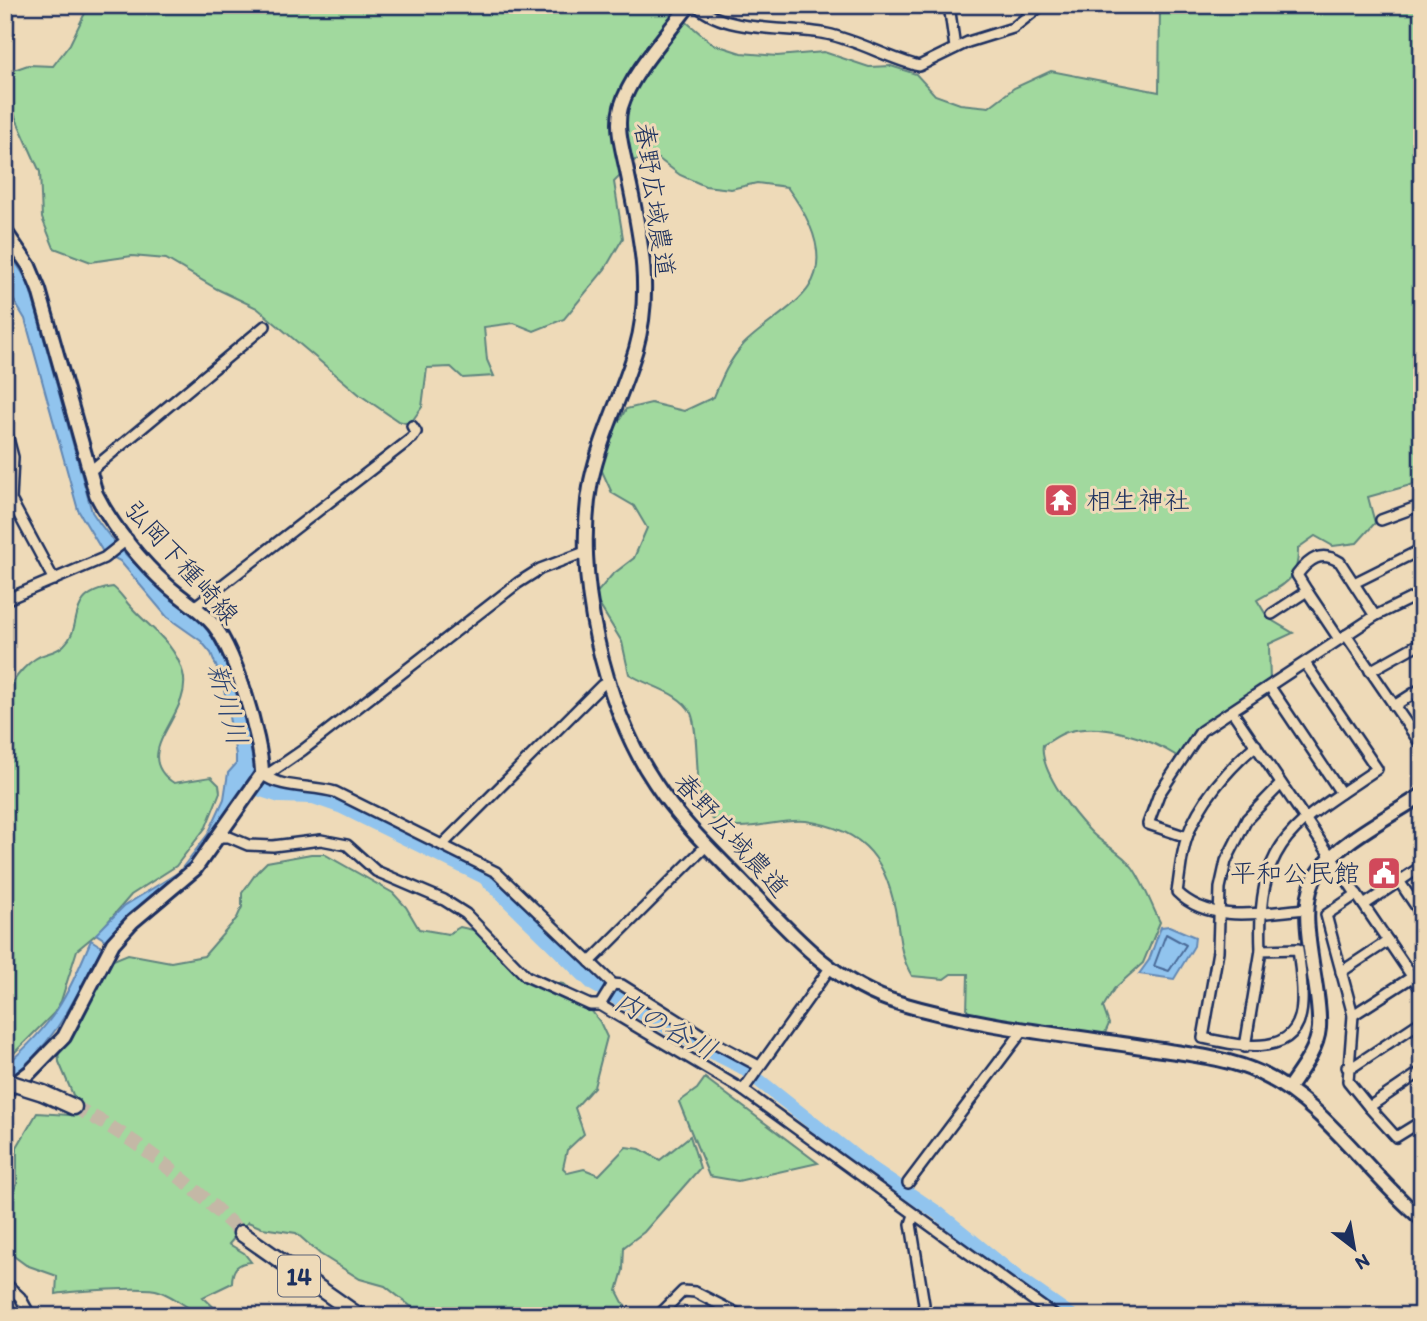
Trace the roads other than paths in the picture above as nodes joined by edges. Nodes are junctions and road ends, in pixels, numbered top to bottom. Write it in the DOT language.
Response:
graph roads {
  1 [pos="689,5"];
  2 [pos="949,5"];
  3 [pos="1042,5"];
  4 [pos="697,6"];
  5 [pos="955,48"];
  6 [pos="5,231"];
  7 [pos="265,326"];
  8 [pos="412,426"];
  9 [pos="5,427"];
  10 [pos="89,471"];
  11 [pos="1422,505"];
  12 [pos="1381,520"];
  13 [pos="126,541"];
  14 [pos="1422,549"];
  15 [pos="586,552"];
  16 [pos="54,580"];
  17 [pos="1354,583"];
  18 [pos="1307,591"];
  19 [pos="1422,593"];
  20 [pos="5,600"];
  21 [pos="194,607"];
  22 [pos="1272,614"];
  23 [pos="1375,616"];
  24 [pos="1343,637"];
  25 [pos="1422,642"];
  26 [pos="1305,663"];
  27 [pos="1370,671"];
  28 [pos="610,681"];
  29 [pos="1270,687"];
  30 [pos="1422,688"];
  31 [pos="1394,706"];
  32 [pos="1232,711"];
  33 [pos="1421,742"];
  34 [pos="1256,745"];
  35 [pos="261,778"];
  36 [pos="1281,784"];
  37 [pos="1341,793"];
  38 [pos="1422,795"];
  39 [pos="1305,817"];
  40 [pos="218,837"];
  41 [pos="1187,837"];
  42 [pos="442,845"];
  43 [pos="707,845"];
  44 [pos="1331,856"];
  45 [pos="1422,866"];
  46 [pos="1399,881"];
  47 [pos="1357,894"];
  48 [pos="1364,905"];
  49 [pos="1307,909"];
  50 [pos="1262,912"];
  51 [pos="1219,914"];
  52 [pos="1422,915"];
  53 [pos="1388,941"];
  54 [pos="1261,950"];
  55 [pos="590,962"];
  56 [pos="830,968"];
  57 [pos="1341,972"];
  58 [pos="1412,977"];
  59 [pos="612,986"];
  60 [pos="1422,992"];
  61 [pos="601,1004"];
  62 [pos="1353,1015"];
  63 [pos="1422,1021"];
  64 [pos="1024,1028"];
  65 [pos="1245,1047"];
  66 [pos="1348,1067"];
  67 [pos="758,1068"];
  68 [pos="1422,1071"];
  69 [pos="5,1081"];
  70 [pos="744,1088"];
  71 [pos="1288,1089"];
  72 [pos="5,1091"];
  73 [pos="74,1107"];
  74 [pos="1369,1107"];
  75 [pos="1422,1121"];
  76 [pos="908,1183"];
  77 [pos="914,1215"];
  78 [pos="1422,1219"];
  79 [pos="241,1233"];
  80 [pos="5,1283"];
  81 [pos="29,1315"];
  82 [pos="45,1316"];
  83 [pos="359,1316"];
  84 [pos="658,1316"];
  85 [pos="742,1316"];
  86 [pos="921,1316"];
  87 [pos="1055,1316"];
  1 -- 15 [label="street, 春野広域農道"];
  2 -- 5 [label="street"];
  3 -- 5 [label="street"];
  4 -- 5 [label="street"];
  6 -- 10 [label="street, 弘岡下種崎線"];
  7 -- 10 [label="street"];
  8 -- 21 [label="street"];
  9 -- 16 [label="street"];
  10 -- 13 [label="street, 弘岡下種崎線"];
  11 -- 12 [label="street"];
  13 -- 16 [label="street"];
  13 -- 21 [label="street, 弘岡下種崎線"];
  14 -- 17 [label="street"];
  15 -- 28 [label="street, 春野広域農道"];
  15 -- 35 [label="street"];
  16 -- 20 [label="street"];
  17 -- 18 [label="street"];
  17 -- 23 [label="street"];
  18 -- 22 [label="street"];
  18 -- 24 [label="street"];
  19 -- 23 [label="street"];
  21 -- 35 [label="street, 弘岡下種崎線"];
  23 -- 24 [label="street"];
  24 -- 26 [label="street"];
  24 -- 27 [label="street"];
  25 -- 27 [label="street"];
  26 -- 29 [label="street"];
  26 -- 37 [label="street"];
  27 -- 31 [label="street"];
  28 -- 42 [label="street"];
  28 -- 43 [label="street, 春野広域農道"];
  29 -- 32 [label="street"];
  29 -- 37 [label="street"];
  30 -- 31 [label="street"];
  31 -- 33 [label="street"];
  32 -- 34 [label="street"];
  32 -- 41 [label="street"];
  34 -- 36 [label="street"];
  34 -- 41 [label="street"];
  35 -- 40 [label="street"];
  35 -- 42 [label="street"];
  36 -- 39 [label="street"];
  36 -- 51 [label="street"];
  37 -- 39 [label="street"];
  38 -- 44 [label="street"];
  39 -- 44 [label="street"];
  39 -- 50 [label="street"];
  40 -- 61 [label="street"];
  40 -- 72 [label="street"];
  41 -- 51 [label="street"];
  42 -- 55 [label="street"];
  43 -- 55 [label="street"];
  43 -- 56 [label="street, 春野広域農道"];
  44 -- 47 [label="street"];
  44 -- 49 [label="street"];
  45 -- 46 [label="street"];
  46 -- 48 [label="street"];
  46 -- 52 [label="street"];
  47 -- 48 [label="street"];
  47 -- 57 [label="street"];
  48 -- 53 [label="street"];
  49 -- 50 [label="street"];
  49 -- 71 [label="street"];
  50 -- 51 [label="street"];
  50 -- 54 [label="street"];
  51 -- 65 [label="street"];
  53 -- 57 [label="street"];
  53 -- 58 [label="street"];
  54 -- 65 [label="street"];
  54 -- 65 [label="street"];
  55 -- 59 [label="street"];
  56 -- 64 [label="street, 春野広域農道"];
  56 -- 67 [label="street"];
  57 -- 62 [label="street"];
  58 -- 60 [label="street"];
  58 -- 62 [label="street"];
  59 -- 61 [label="street"];
  59 -- 67 [label="street"];
  61 -- 70 [label="street"];
  62 -- 66 [label="street"];
  63 -- 66 [label="street"];
  64 -- 71 [label="street, 春野広域農道"];
  64 -- 76 [label="street"];
  66 -- 74 [label="street"];
  67 -- 70 [label="street"];
  68 -- 74 [label="street"];
  69 -- 73 [label="main road, bridge"];
  70 -- 77 [label="street"];
  71 -- 78 [label="street, 春野広域農道"];
  74 -- 75 [label="street"];
  77 -- 86 [label="street"];
  77 -- 87 [label="street"];
  79 -- 83 [label="main road, 14"];
  80 -- 81 [label="street"];
  81 -- 82 [label="street"];
  84 -- 85 [label="street"];
}
